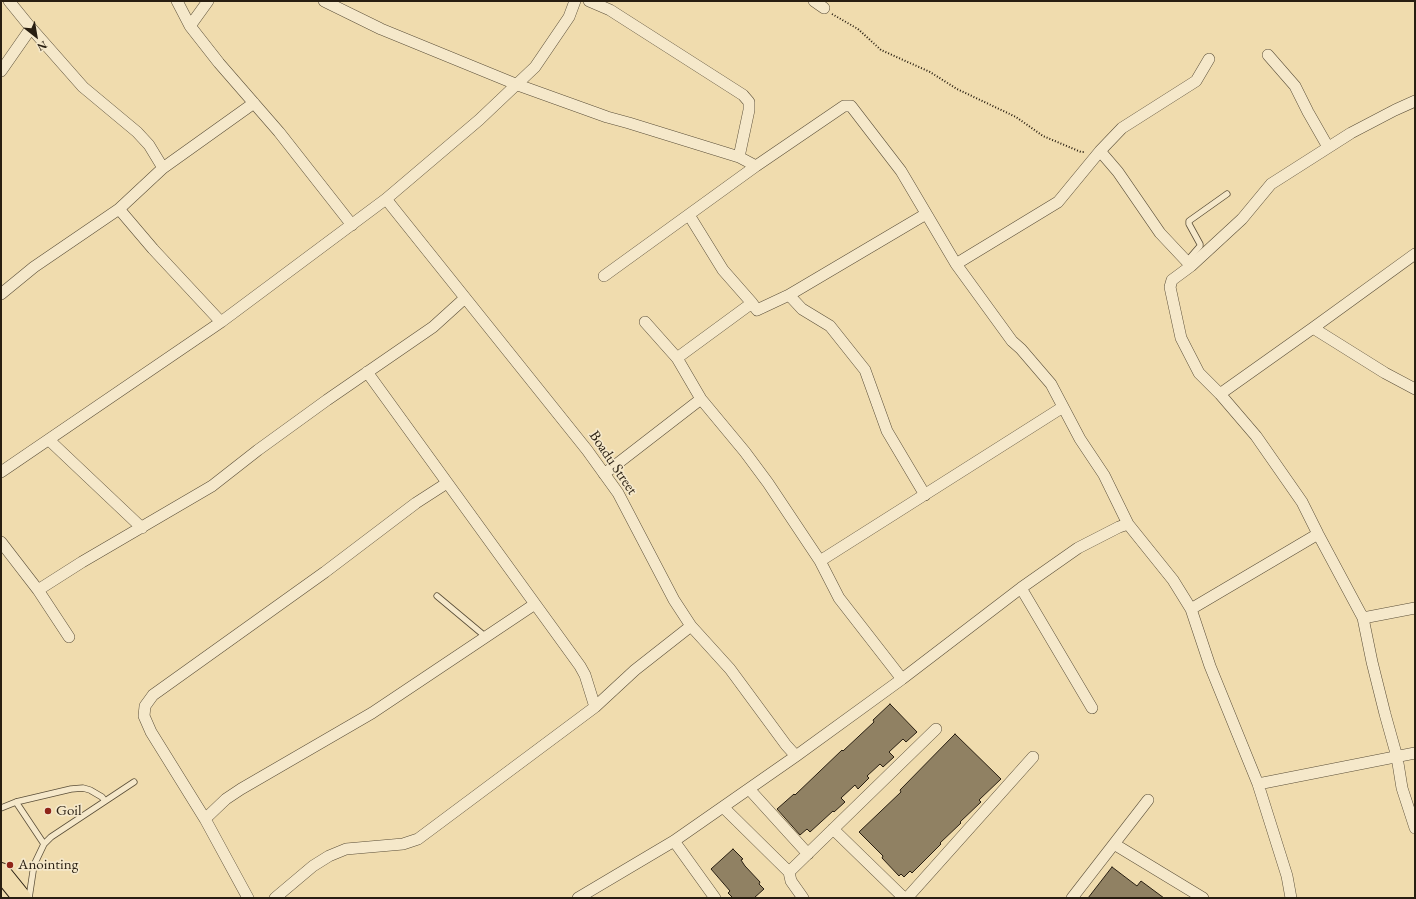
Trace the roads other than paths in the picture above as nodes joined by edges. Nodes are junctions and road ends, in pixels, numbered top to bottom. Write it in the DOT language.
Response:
graph roads {
  1 [pos="9,1"];
  2 [pos="177,1"];
  3 [pos="208,1"];
  4 [pos="324,1"];
  5 [pos="575,1"];
  6 [pos="589,1"];
  7 [pos="814,1"];
  8 [pos="824,8"];
  9 [pos="190,26"];
  10 [pos="31,28"];
  11 [pos="1268,55"];
  12 [pos="1209,59"];
  13 [pos="1,71"];
  14 [pos="518,85"];
  15 [pos="1415,101"];
  16 [pos="254,103"];
  17 [pos="1328,147"];
  18 [pos="1100,151"];
  19 [pos="739,157"];
  20 [pos="756,166"];
  21 [pos="163,168"];
  22 [pos="1227,194"];
  23 [pos="386,199"];
  24 [pos="119,209"];
  25 [pos="926,214"];
  26 [pos="689,215"];
  27 [pos="352,225"];
  28 [pos="1415,254"];
  29 [pos="1189,263"];
  30 [pos="956,264"];
  31 [pos="604,276"];
  32 [pos="1,294"];
  33 [pos="789,295"];
  34 [pos="465,298"];
  35 [pos="752,303"];
  36 [pos="221,322"];
  37 [pos="644,322"];
  38 [pos="1313,328"];
  39 [pos="677,358"];
  40 [pos="367,372"];
  41 [pos="1415,389"];
  42 [pos="1220,394"];
  43 [pos="701,399"];
  44 [pos="1063,407"];
  45 [pos="49,440"];
  46 [pos="1,472"];
  47 [pos="604,474"];
  48 [pos="447,484"];
  49 [pos="925,495"];
  50 [pos="1128,524"];
  51 [pos="142,528"];
  52 [pos="1318,534"];
  53 [pos="1,542"];
  54 [pos="820,561"];
  55 [pos="1020,588"];
  56 [pos="38,590"];
  57 [pos="437,596"];
  58 [pos="535,604"];
  59 [pos="1415,608"];
  60 [pos="1191,609"];
  61 [pos="1363,618"];
  62 [pos="691,626"];
  63 [pos="69,637"];
  64 [pos="486,637"];
  65 [pos="902,679"];
  66 [pos="595,707"];
  67 [pos="1092,708"];
  68 [pos="936,728"];
  69 [pos="1415,753"];
  70 [pos="796,756"];
  71 [pos="1033,757"];
  72 [pos="1397,757"];
  73 [pos="134,782"];
  74 [pos="1258,784"];
  75 [pos="749,789"];
  76 [pos="1148,800"];
  77 [pos="105,801"];
  78 [pos="16,802"];
  79 [pos="723,807"];
  80 [pos="1,808"];
  81 [pos="205,819"];
  82 [pos="1415,828"];
  83 [pos="833,829"];
  84 [pos="674,841"];
  85 [pos="44,844"];
  86 [pos="1114,844"];
  87 [pos="808,854"];
  88 [pos="1,872"];
  89 [pos="789,872"];
  90 [pos="22,898"];
  91 [pos="29,898"];
  92 [pos="248,898"];
  93 [pos="275,898"];
  94 [pos="578,898"];
  95 [pos="715,898"];
  96 [pos="803,898"];
  97 [pos="906,898"];
  98 [pos="1072,898"];
  99 [pos="1203,898"];
  100 [pos="1291,898"];
  1 -- 10 [label="street"];
  2 -- 9 [label="street"];
  3 -- 9 [label="street"];
  4 -- 14 [label="street"];
  5 -- 14 [label="street"];
  6 -- 19 [label="street"];
  7 -- 8 [label="street"];
  9 -- 16 [label="street"];
  10 -- 13 [label="street"];
  10 -- 21 [label="street"];
  11 -- 17 [label="street"];
  12 -- 18 [label="street"];
  14 -- 19 [label="street"];
  14 -- 23 [label="street"];
  15 -- 17 [label="street"];
  16 -- 21 [label="street"];
  16 -- 27 [label="street"];
  17 -- 29 [label="street"];
  18 -- 29 [label="street"];
  18 -- 30 [label="street"];
  19 -- 20 [label="street"];
  20 -- 25 [label="street"];
  20 -- 26 [label="street"];
  21 -- 24 [label="street"];
  22 -- 29 [label="lane"];
  23 -- 27 [label="street"];
  23 -- 34 [label="street, Boadu Street"];
  24 -- 32 [label="street"];
  24 -- 36 [label="street"];
  25 -- 30 [label="street"];
  25 -- 33 [label="street"];
  26 -- 31 [label="street"];
  26 -- 35 [label="street"];
  27 -- 36 [label="street"];
  28 -- 38 [label="street"];
  29 -- 42 [label="street"];
  30 -- 44 [label="street"];
  33 -- 35 [label="street"];
  33 -- 49 [label="street"];
  34 -- 40 [label="street"];
  34 -- 47 [label="street, Boadu Street"];
  35 -- 39 [label="street"];
  36 -- 45 [label="street"];
  37 -- 39 [label="street"];
  38 -- 41 [label="street"];
  38 -- 42 [label="street"];
  39 -- 43 [label="street"];
  40 -- 48 [label="street"];
  40 -- 51 [label="street"];
  42 -- 52 [label="street"];
  43 -- 47 [label="street"];
  43 -- 54 [label="street"];
  44 -- 49 [label="street"];
  44 -- 50 [label="street"];
  45 -- 46 [label="street"];
  45 -- 51 [label="street"];
  47 -- 62 [label="street, Boadu Street"];
  48 -- 58 [label="street"];
  48 -- 81 [label="street"];
  49 -- 54 [label="street"];
  50 -- 55 [label="street"];
  50 -- 60 [label="street"];
  51 -- 56 [label="street"];
  52 -- 60 [label="street"];
  52 -- 61 [label="street"];
  53 -- 56 [label="street"];
  54 -- 65 [label="street"];
  55 -- 65 [label="street"];
  55 -- 67 [label="street"];
  56 -- 63 [label="street"];
  57 -- 64 [label="lane"];
  58 -- 64 [label="street"];
  58 -- 66 [label="street"];
  59 -- 61 [label="street"];
  60 -- 74 [label="street"];
  61 -- 72 [label="street"];
  62 -- 66 [label="street"];
  62 -- 70 [label="street, Boadu Street"];
  64 -- 81 [label="street"];
  65 -- 70 [label="street"];
  66 -- 93 [label="street"];
  68 -- 83 [label="street"];
  69 -- 72 [label="street"];
  70 -- 75 [label="street"];
  71 -- 97 [label="street"];
  72 -- 74 [label="street"];
  72 -- 82 [label="street"];
  73 -- 77 [label="lane"];
  74 -- 100 [label="street"];
  75 -- 79 [label="street"];
  75 -- 87 [label="street"];
  76 -- 86 [label="street"];
  77 -- 78 [label="lane"];
  77 -- 85 [label="lane"];
  78 -- 80 [label="lane"];
  78 -- 85 [label="lane"];
  79 -- 84 [label="street"];
  79 -- 89 [label="street"];
  81 -- 92 [label="street"];
  83 -- 87 [label="street"];
  83 -- 97 [label="street"];
  84 -- 94 [label="street"];
  84 -- 95 [label="street"];
  85 -- 91 [label="lane"];
  86 -- 98 [label="street"];
  86 -- 99 [label="street"];
  87 -- 89 [label="street"];
  88 -- 90 [label="highway"];
  89 -- 96 [label="street"];
}
